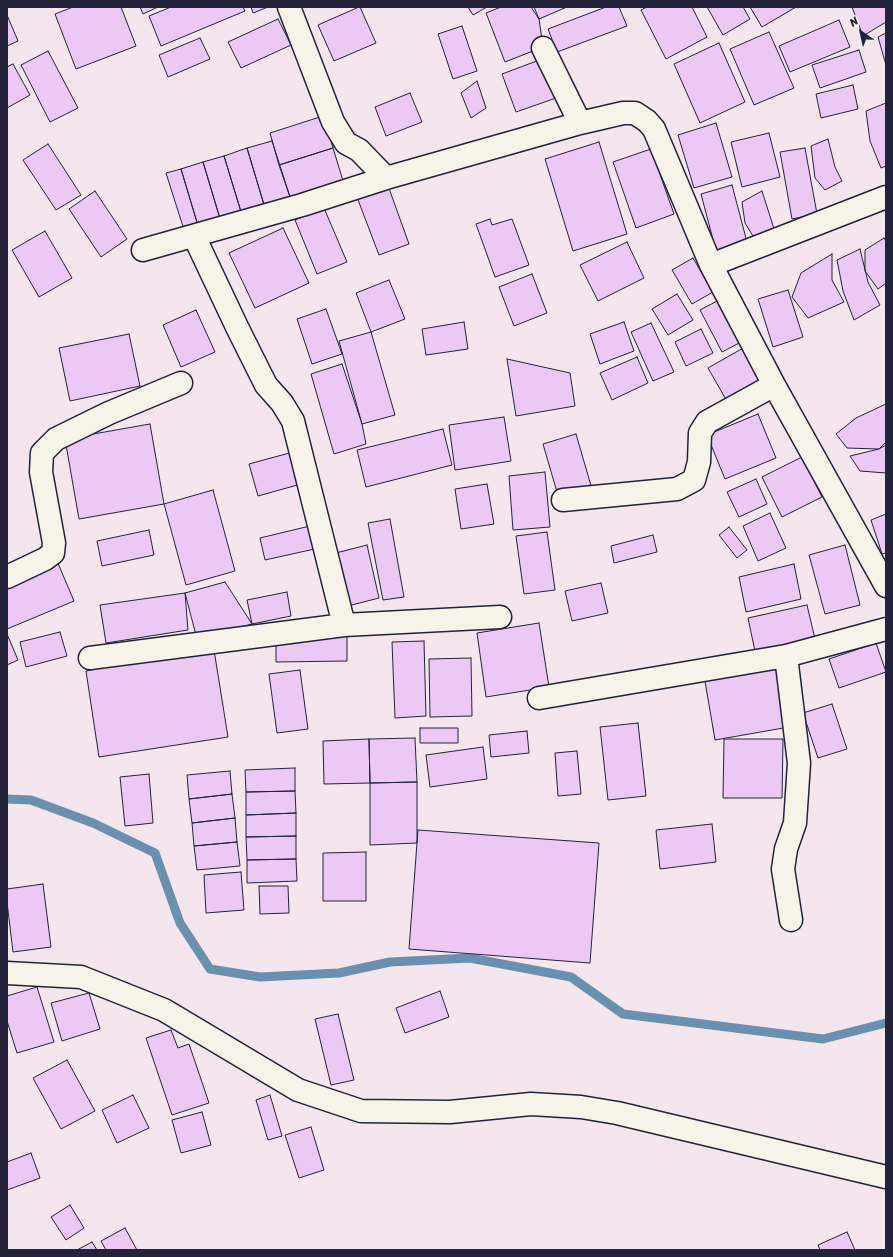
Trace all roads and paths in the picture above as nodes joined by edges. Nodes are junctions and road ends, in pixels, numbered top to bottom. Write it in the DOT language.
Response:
graph roads {
  1 [pos="289,7"];
  2 [pos="543,48"];
  3 [pos="580,122"];
  4 [pos="386,178"];
  5 [pos="886,197"];
  6 [pos="194,236"];
  7 [pos="144,250"];
  8 [pos="711,265"];
  9 [pos="181,382"];
  10 [pos="774,385"];
  11 [pos="563,500"];
  12 [pos="7,577"];
  13 [pos="886,586"];
  14 [pos="500,617"];
  15 [pos="344,624"];
  16 [pos="886,629"];
  17 [pos="786,656"];
  18 [pos="90,658"];
  19 [pos="539,698"];
  20 [pos="791,920"];
  21 [pos="7,973"];
  22 [pos="886,1177"];
  1 -- 4 [label="street"];
  2 -- 3 [label="street"];
  3 -- 4 [label="street"];
  3 -- 8 [label="street"];
  4 -- 6 [label="street"];
  5 -- 8 [label="street"];
  6 -- 7 [label="street"];
  6 -- 15 [label="street"];
  8 -- 10 [label="street"];
  9 -- 12 [label="street"];
  10 -- 11 [label="street"];
  10 -- 13 [label="street"];
  14 -- 15 [label="street"];
  15 -- 18 [label="street"];
  16 -- 17 [label="street"];
  17 -- 19 [label="street"];
  17 -- 20 [label="street"];
  21 -- 22 [label="street"];
}
